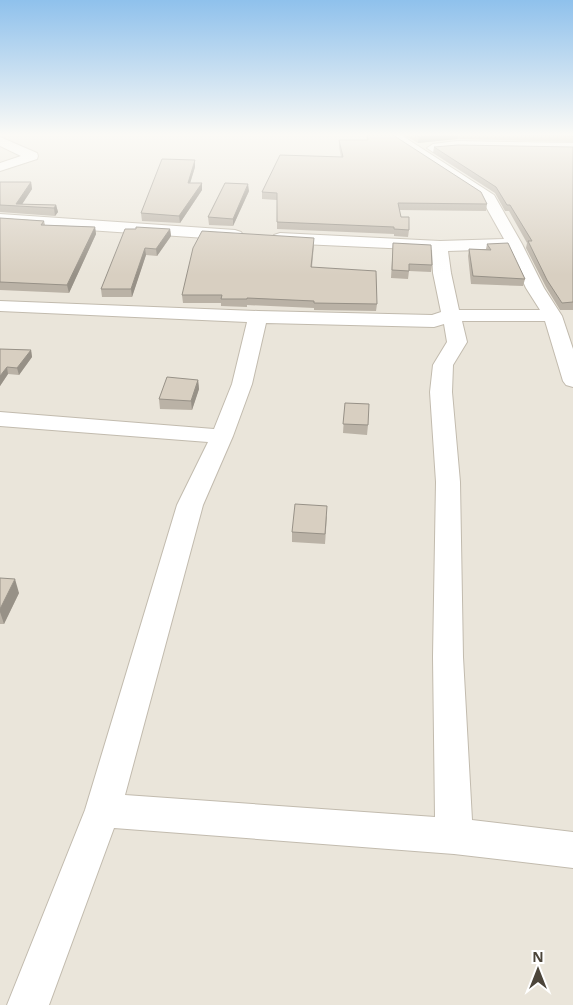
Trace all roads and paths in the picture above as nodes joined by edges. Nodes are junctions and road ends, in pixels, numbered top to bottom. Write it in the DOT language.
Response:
graph roads {
  1 [pos="467,182"];
  2 [pos="0,219"];
  3 [pos="248,235"];
  4 [pos="268,237"];
  5 [pos="514,244"];
  6 [pos="440,246"];
  7 [pos="0,306"];
  8 [pos="450,314"];
  9 [pos="553,316"];
  10 [pos="258,317"];
  11 [pos="573,381"];
  12 [pos="0,419"];
  13 [pos="216,447"];
  14 [pos="103,810"];
  15 [pos="454,836"];
  16 [pos="573,850"];
  17 [pos="28,1005"];
  1 -- 5 [label="street"];
  2 -- 3 [label="street"];
  4 -- 6 [label="street"];
  5 -- 6 [label="street"];
  5 -- 9 [label="street"];
  6 -- 8 [label="street"];
  7 -- 10 [label="street"];
  8 -- 9 [label="street"];
  8 -- 10 [label="street"];
  8 -- 15 [label="street"];
  9 -- 11 [label="street"];
  10 -- 13 [label="street"];
  12 -- 13 [label="street"];
  13 -- 14 [label="street"];
  14 -- 15 [label="street"];
  14 -- 17 [label="street"];
  15 -- 16 [label="street"];
}
